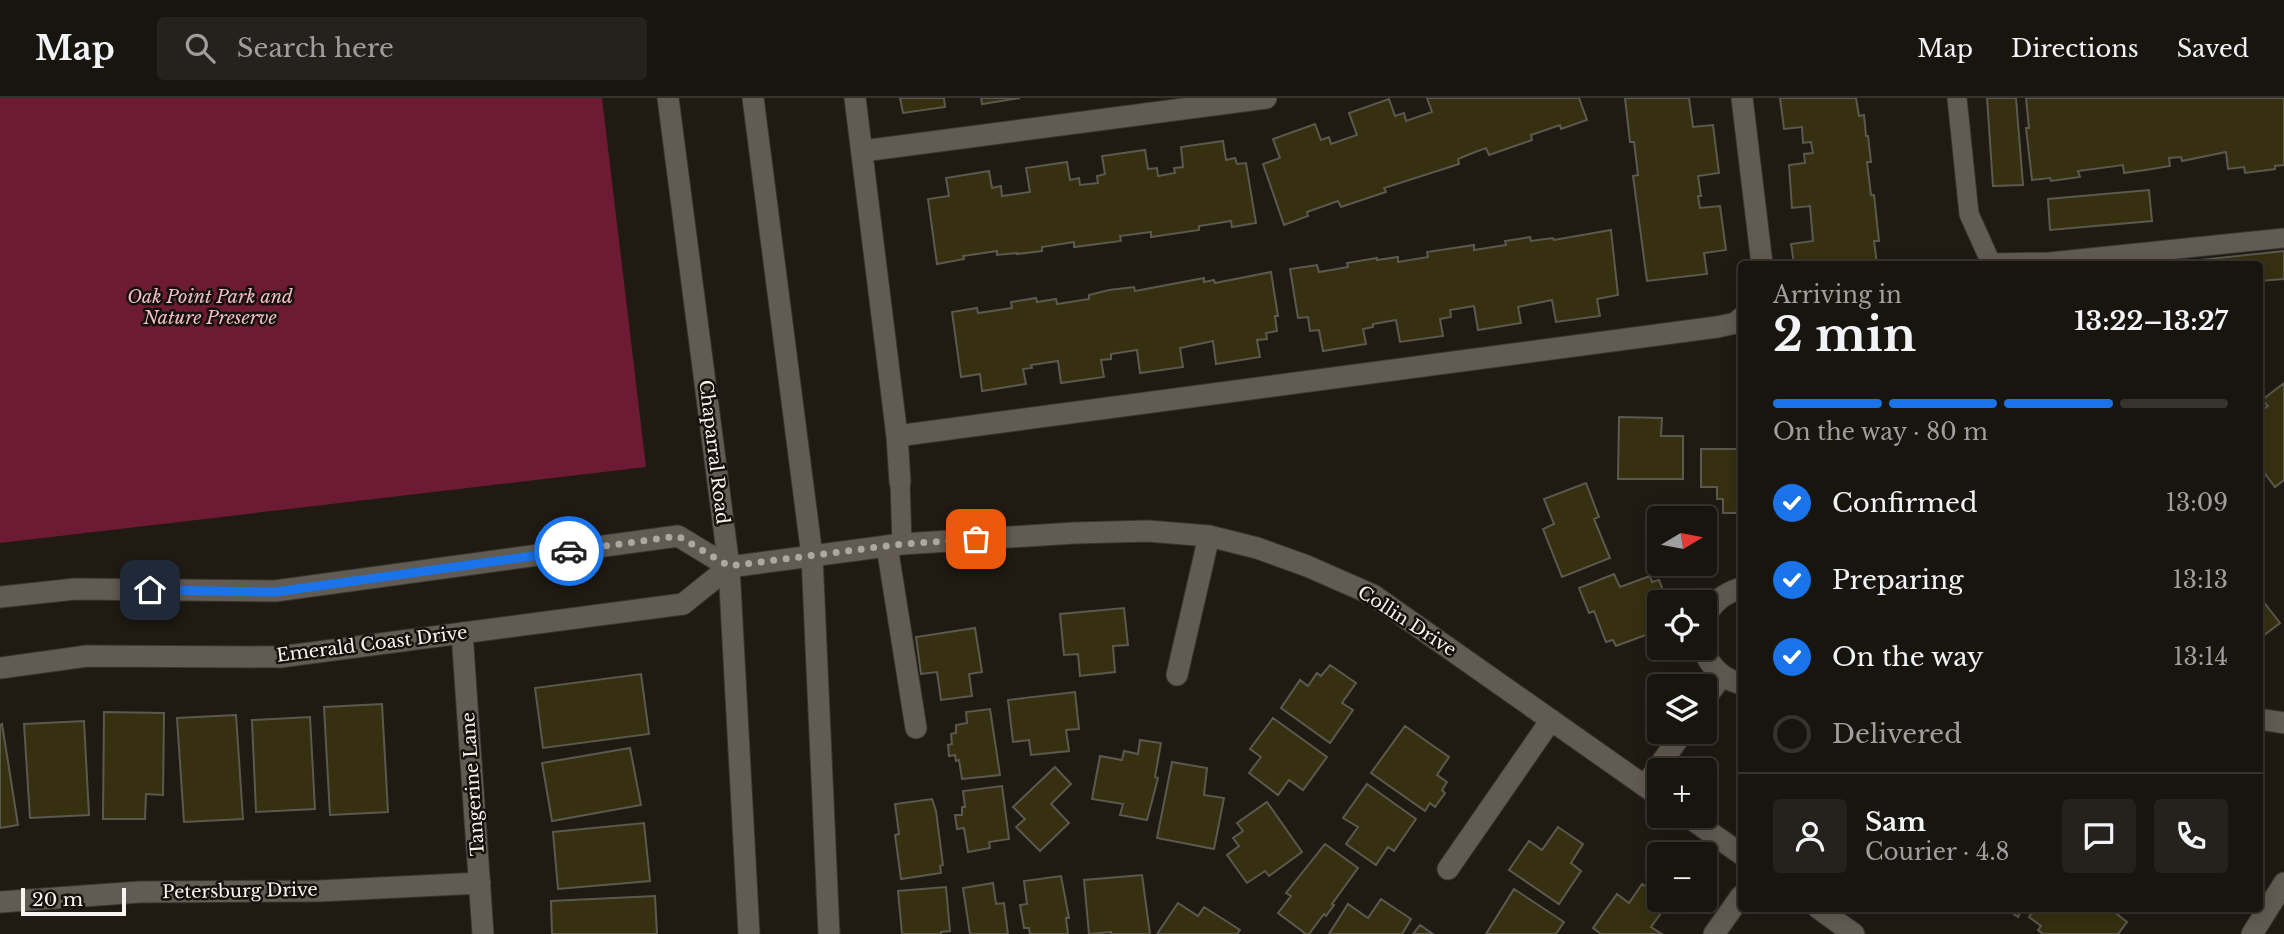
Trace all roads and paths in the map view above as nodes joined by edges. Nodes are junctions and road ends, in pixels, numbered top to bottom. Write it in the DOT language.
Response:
graph roads {
  1 [pos="668,98"];
  2 [pos="753,98"];
  3 [pos="855,98"];
  4 [pos="1266,98"];
  5 [pos="1742,98"];
  6 [pos="1957,98"];
  7 [pos="863,151"];
  8 [pos="2284,238"];
  9 [pos="1762,261"];
  10 [pos="1990,261"];
  11 [pos="2060,261"];
  12 [pos="1738,321"];
  13 [pos="897,436"];
  14 [pos="900,482"];
  15 [pos="1209,536"];
  16 [pos="894,545"];
  17 [pos="812,556"];
  18 [pos="729,566"];
  19 [pos="1738,588"];
  20 [pos="0,597"];
  21 [pos="1717,600"];
  22 [pos="463,633"];
  23 [pos="1707,660"];
  24 [pos="0,668"];
  25 [pos="1177,676"];
  26 [pos="1731,680"];
  27 [pos="1717,691"];
  28 [pos="1551,720"];
  29 [pos="2263,720"];
  30 [pos="2284,723"];
  31 [pos="916,728"];
  32 [pos="1647,787"];
  33 [pos="1703,828"];
  34 [pos="1738,852"];
  35 [pos="1448,869"];
  36 [pos="480,883"];
  37 [pos="2284,883"];
  38 [pos="1738,900"];
  39 [pos="0,902"];
  40 [pos="1824,912"];
  41 [pos="483,934"];
  42 [pos="749,934"];
  43 [pos="828,934"];
  44 [pos="1713,934"];
  45 [pos="1854,934"];
  46 [pos="2252,934"];
  1 -- 18 [label="street, Chaparral Road"];
  2 -- 17 [label="street"];
  3 -- 7 [label="street"];
  4 -- 7 [label="street"];
  5 -- 9 [label="street"];
  6 -- 10 [label="lane"];
  7 -- 13 [label="street"];
  8 -- 11 [label="lane"];
  12 -- 13 [label="street"];
  13 -- 14 [label="street"];
  14 -- 16 [label="lane"];
  15 -- 16 [label="street, Collin Drive"];
  15 -- 25 [label="street"];
  15 -- 28 [label="street, Collin Drive"];
  16 -- 17 [label="street, Collin Drive"];
  16 -- 31 [label="street"];
  17 -- 18 [label="street"];
  17 -- 43 [label="street"];
  18 -- 20 [label="street"];
  18 -- 22 [label="street, Emerald Coast Drive"];
  18 -- 42 [label="street, Chaparral Road"];
  19 -- 21 [label="street"];
  22 -- 24 [label="street, Emerald Coast Drive"];
  22 -- 36 [label="street, Tangerine Lane"];
  23 -- 26 [label="street"];
  26 -- 27 [label="street"];
  28 -- 32 [label="street, Collin Drive"];
  28 -- 35 [label="street"];
  29 -- 30 [label="street"];
  33 -- 34 [label="street"];
  36 -- 39 [label="street, Petersburg Drive"];
  36 -- 41 [label="street, Tangerine Lane"];
  37 -- 46 [label="street"];
  38 -- 44 [label="street"];
  40 -- 45 [label="street"];
}
